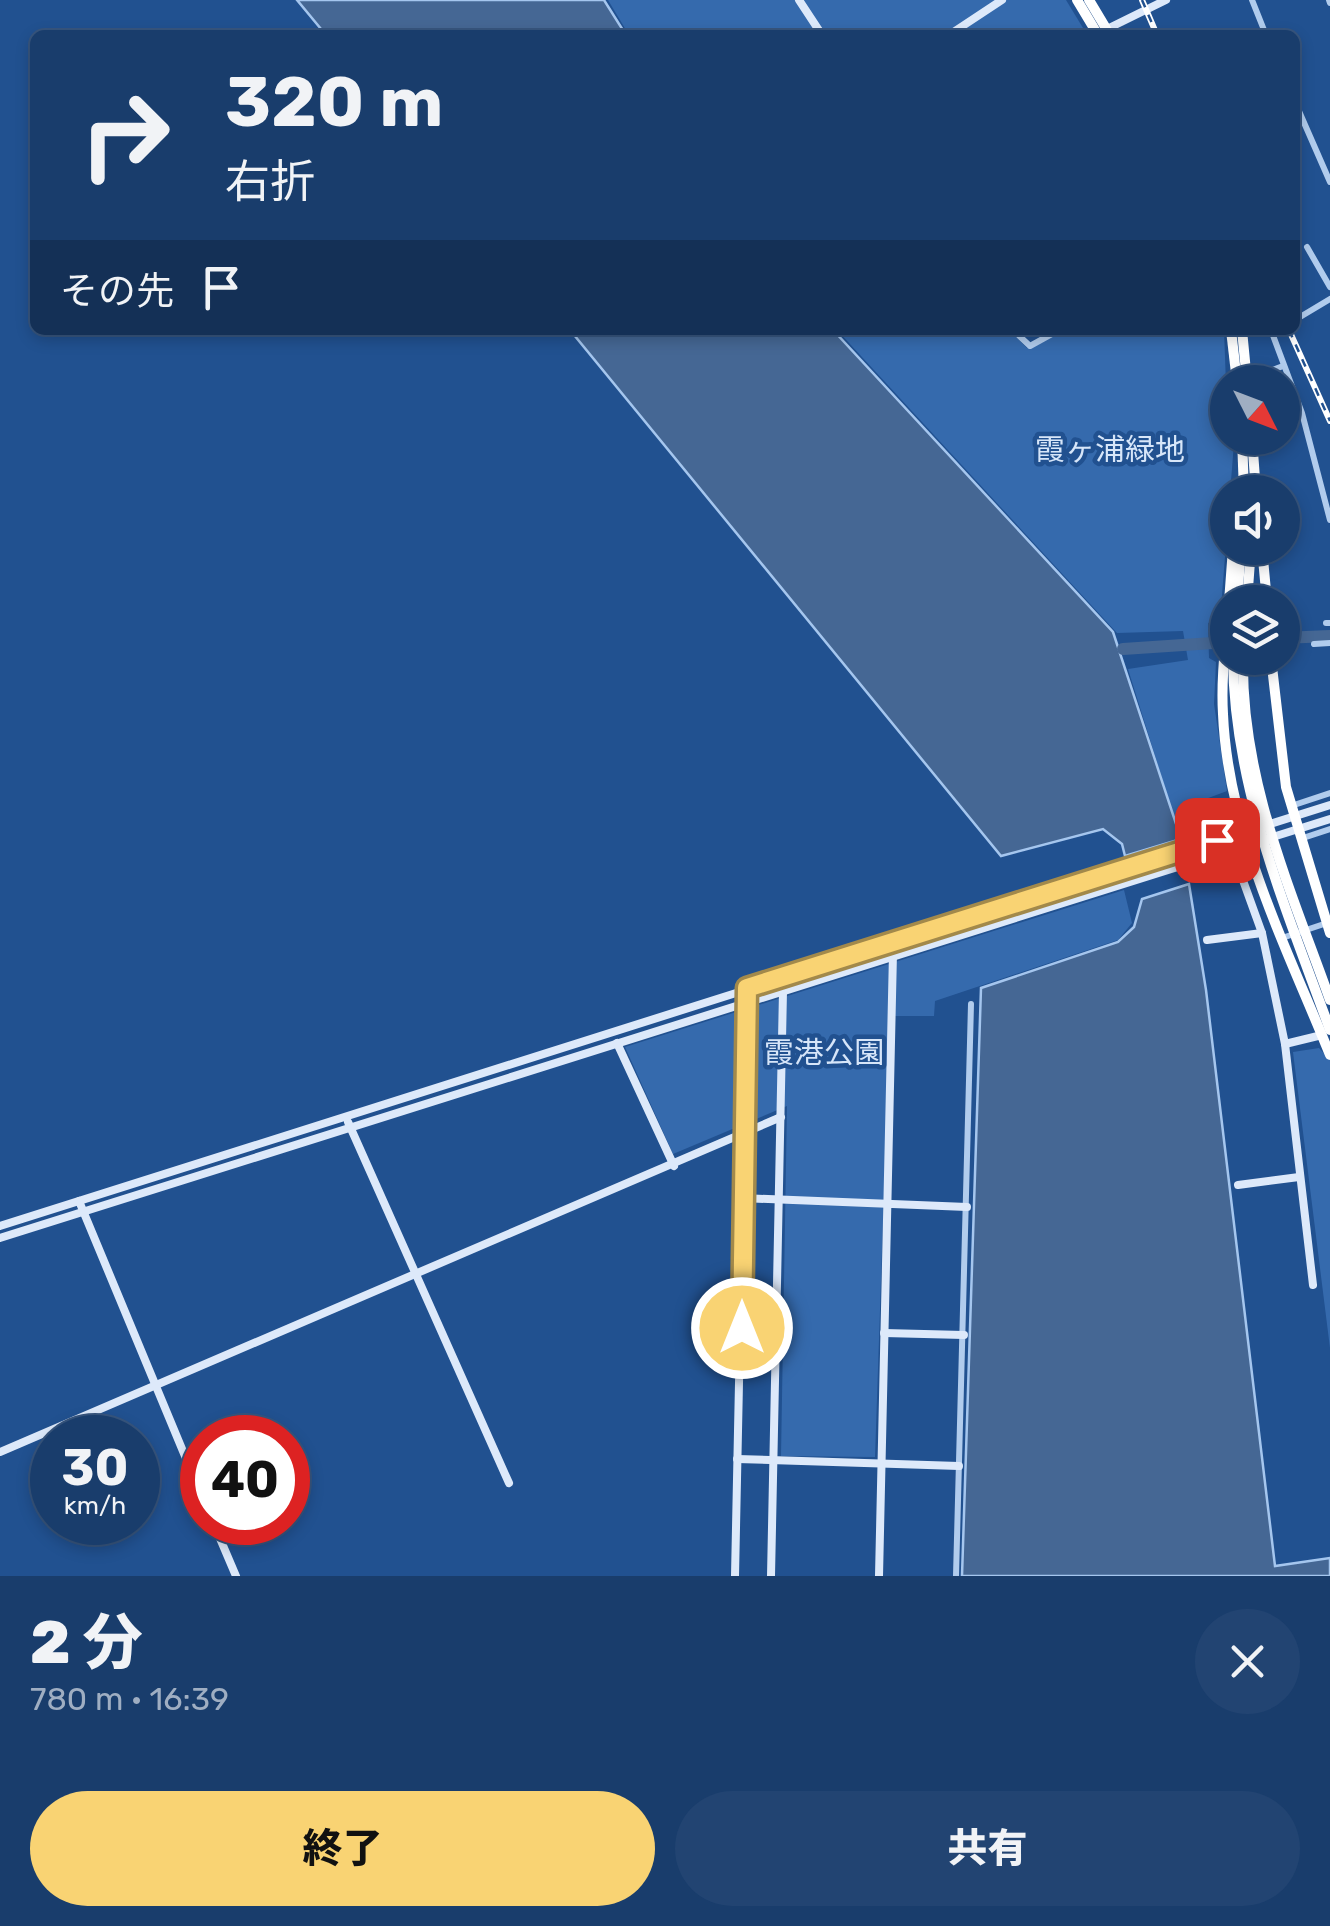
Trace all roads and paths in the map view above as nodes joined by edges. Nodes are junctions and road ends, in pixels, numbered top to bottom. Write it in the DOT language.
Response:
graph roads {
  1 [pos="799,0"];
  2 [pos="1002,0"];
  3 [pos="1076,0"];
  4 [pos="1088,0"];
  5 [pos="1166,0"];
  6 [pos="1252,0"];
  7 [pos="819,30"];
  8 [pos="956,30"];
  9 [pos="1099,30"];
  10 [pos="1100,30"];
  11 [pos="1107,30"];
  12 [pos="1264,30"];
  13 [pos="1300,113"];
  14 [pos="1330,182"];
  15 [pos="1307,247"];
  16 [pos="1330,287"];
  17 [pos="1330,299"];
  18 [pos="1300,317"];
  19 [pos="1018,335"];
  20 [pos="1050,335"];
  21 [pos="1232,335"];
  22 [pos="1242,335"];
  23 [pos="1272,335"];
  24 [pos="1240,365"];
  25 [pos="1243,365"];
  26 [pos="1283,365"];
  27 [pos="1300,408"];
  28 [pos="1330,520"];
  29 [pos="1314,644"];
  30 [pos="1330,644"];
  31 [pos="1227,675"];
  32 [pos="1232,675"];
  33 [pos="1242,675"];
  34 [pos="1273,675"];
  35 [pos="1240,714"];
  36 [pos="1330,793"];
  37 [pos="1330,805"];
  38 [pos="1292,811"];
  39 [pos="1330,819"];
  40 [pos="1330,828"];
  41 [pos="1245,830"];
  42 [pos="1298,834"];
  43 [pos="1248,844"];
  44 [pos="1232,850"];
  45 [pos="1328,928"];
  46 [pos="1262,932"];
  47 [pos="1282,938"];
  48 [pos="1208,940"];
  49 [pos="890,944"];
  50 [pos="1309,956"];
  51 [pos="894,957"];
  52 [pos="747,988"];
  53 [pos="783,991"];
  54 [pos="1330,1000"];
  55 [pos="746,1002"];
  56 [pos="972,1004"];
  57 [pos="1326,1032"];
  58 [pos="617,1043"];
  59 [pos="1285,1044"];
  60 [pos="1330,1054"];
  61 [pos="782,1117"];
  62 [pos="348,1122"];
  63 [pos="743,1135"];
  64 [pos="674,1166"];
  65 [pos="1299,1177"];
  66 [pos="1238,1184"];
  67 [pos="742,1198"];
  68 [pos="79,1201"];
  69 [pos="780,1201"];
  70 [pos="888,1206"];
  71 [pos="967,1207"];
  72 [pos="83,1212"];
  73 [pos="0,1226"];
  74 [pos="0,1238"];
  75 [pos="416,1276"];
  76 [pos="1312,1284"];
  77 [pos="742,1330"];
  78 [pos="777,1332"];
  79 [pos="884,1333"];
  80 [pos="964,1335"];
  81 [pos="155,1386"];
  82 [pos="180,1446"];
  83 [pos="0,1452"];
  84 [pos="736,1459"];
  85 [pos="773,1460"];
  86 [pos="882,1463"];
  87 [pos="959,1466"];
  88 [pos="509,1483"];
  89 [pos="223,1545"];
  90 [pos="236,1576"];
  91 [pos="736,1576"];
  92 [pos="771,1576"];
  93 [pos="879,1576"];
  94 [pos="956,1576"];
  1 -- 7 [label="street"];
  2 -- 8 [label="street"];
  3 -- 9 [label="highway"];
  4 -- 10 [label="highway"];
  5 -- 11 [label="street"];
  6 -- 12 [label="street"];
  13 -- 14 [label="street"];
  15 -- 16 [label="street"];
  17 -- 18 [label="street"];
  19 -- 20 [label="street"];
  21 -- 24 [label="highway"];
  22 -- 25 [label="highway"];
  23 -- 26 [label="street"];
  27 -- 28 [label="street"];
  29 -- 30 [label="street"];
  31 -- 41 [label="highway"];
  32 -- 35 [label="highway"];
  33 -- 35 [label="highway"];
  34 -- 38 [label="highway"];
  35 -- 50 [label="highway"];
  36 -- 38 [label="street"];
  37 -- 38 [label="street"];
  38 -- 41 [label="street"];
  38 -- 42 [label="highway"];
  39 -- 42 [label="street"];
  40 -- 42 [label="street"];
  41 -- 43 [label="highway"];
  41 -- 49 [label="street"];
  42 -- 43 [label="street"];
  42 -- 45 [label="highway"];
  43 -- 44 [label="street"];
  43 -- 47 [label="highway"];
  44 -- 46 [label="street"];
  44 -- 51 [label="street"];
  45 -- 47 [label="street"];
  46 -- 48 [label="street"];
  46 -- 59 [label="street"];
  47 -- 57 [label="highway"];
  49 -- 51 [label="street"];
  49 -- 52 [label="street"];
  50 -- 54 [label="highway"];
  50 -- 57 [label="highway"];
  51 -- 53 [label="street"];
  51 -- 70 [label="street"];
  52 -- 53 [label="street"];
  52 -- 55 [label="street"];
  52 -- 62 [label="street"];
  53 -- 55 [label="street"];
  53 -- 61 [label="street"];
  55 -- 58 [label="street"];
  55 -- 63 [label="street"];
  56 -- 71 [label="street"];
  57 -- 59 [label="street"];
  57 -- 60 [label="highway"];
  58 -- 62 [label="street"];
  58 -- 64 [label="street"];
  59 -- 65 [label="street"];
  61 -- 63 [label="street"];
  61 -- 69 [label="street"];
  62 -- 68 [label="street"];
  62 -- 72 [label="street"];
  62 -- 75 [label="street"];
  63 -- 64 [label="street"];
  63 -- 67 [label="street"];
  64 -- 75 [label="street"];
  65 -- 66 [label="street"];
  65 -- 76 [label="street"];
  67 -- 69 [label="street"];
  67 -- 77 [label="street"];
  68 -- 72 [label="street"];
  68 -- 73 [label="street"];
  69 -- 70 [label="street"];
  69 -- 78 [label="street"];
  70 -- 71 [label="street"];
  70 -- 79 [label="street"];
  71 -- 80 [label="street"];
  72 -- 74 [label="street"];
  72 -- 81 [label="street"];
  75 -- 81 [label="street"];
  75 -- 88 [label="street"];
  77 -- 78 [label="street"];
  77 -- 84 [label="street"];
  78 -- 85 [label="street"];
  79 -- 80 [label="street"];
  79 -- 86 [label="street"];
  80 -- 87 [label="street"];
  81 -- 82 [label="street"];
  81 -- 83 [label="street"];
  84 -- 85 [label="street"];
  84 -- 91 [label="street"];
  85 -- 86 [label="street"];
  85 -- 92 [label="street"];
  86 -- 87 [label="street"];
  86 -- 93 [label="street"];
  87 -- 94 [label="street"];
  89 -- 90 [label="street"];
}
